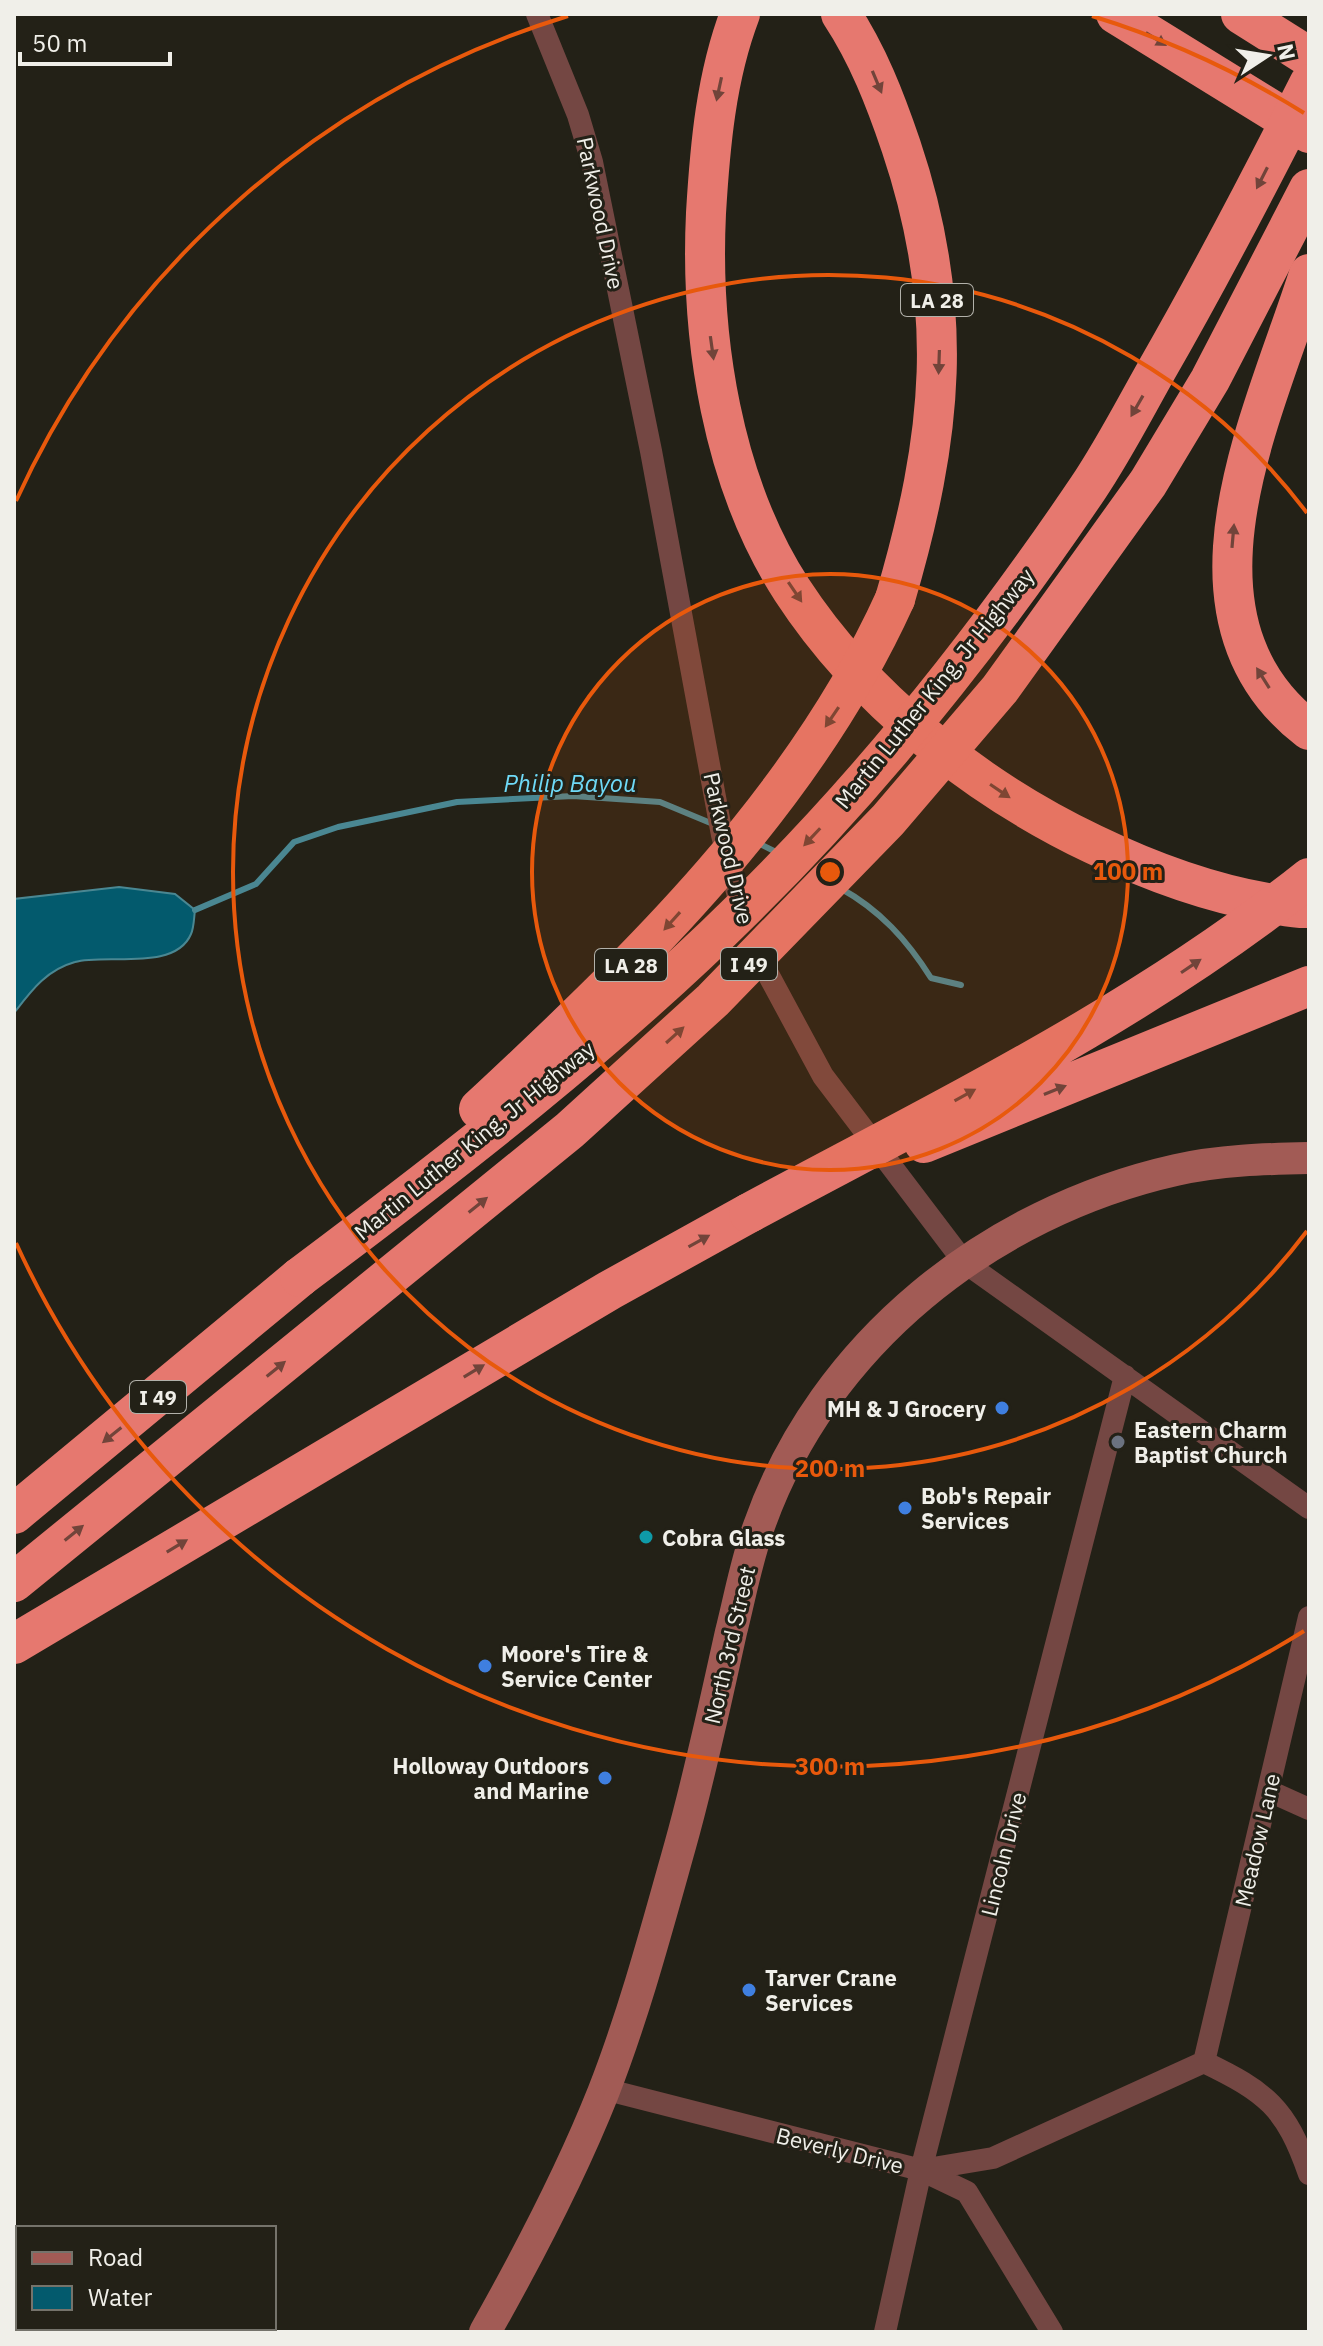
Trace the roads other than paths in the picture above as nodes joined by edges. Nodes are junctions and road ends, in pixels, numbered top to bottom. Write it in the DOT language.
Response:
graph roads {
  1 [pos="537,14"];
  2 [pos="740,14"];
  3 [pos="841,14"];
  4 [pos="1116,14"];
  5 [pos="1241,14"];
  6 [pos="1309,57"];
  7 [pos="1198,65"];
  8 [pos="1309,84"];
  9 [pos="1309,133"];
  10 [pos="1309,161"];
  11 [pos="1309,189"];
  12 [pos="1309,274"];
  13 [pos="1309,730"];
  14 [pos="1309,878"];
  15 [pos="1309,908"];
  16 [pos="1309,986"];
  17 [pos="1309,1158"];
  18 [pos="749,1213"];
  19 [pos="964,1262"];
  20 [pos="300,1277"];
  21 [pos="1125,1376"];
  22 [pos="1309,1508"];
  23 [pos="14,1514"];
  24 [pos="14,1582"];
  25 [pos="1309,1617"];
  26 [pos="14,1644"];
  27 [pos="1269,1791"];
  28 [pos="1309,1809"];
  29 [pos="1204,2062"];
  30 [pos="604,2089"];
  31 [pos="921,2170"];
  32 [pos="1309,2174"];
  33 [pos="485,2332"];
  34 [pos="885,2332"];
  35 [pos="1052,2332"];
  1 -- 19 [label="street, Parkwood Drive"];
  2 -- 15 [label="highway, one-way"];
  3 -- 20 [label="highway, LA 28, one-way, bridge"];
  4 -- 7 [label="highway, one-way"];
  5 -- 6 [label="highway"];
  7 -- 9 [label="highway"];
  7 -- 10 [label="highway"];
  8 -- 20 [label="highway, Martin Luther King, Jr Highway / I 49, one-way, bridge"];
  24 -- 11 [label="highway, Martin Luther King, Jr Highway / I 49, one-way, bridge"];
  13 -- 12 [label="highway, one-way"];
  18 -- 14 [label="highway, one-way, bridge"];
  18 -- 16 [label="highway, one-way, bridge"];
  17 -- 19 [label="main road, North 3rd Street"];
  26 -- 18 [label="highway, one-way"];
  19 -- 21 [label="street, Parkwood Drive"];
  19 -- 30 [label="main road, North 3rd Street"];
  20 -- 23 [label="highway, Martin Luther King, Jr Highway / I 49, one-way"];
  21 -- 22 [label="street, Parkwood Drive"];
  21 -- 31 [label="street, Lincoln Drive"];
  25 -- 27 [label="street, Meadow Lane"];
  27 -- 28 [label="street"];
  27 -- 29 [label="street, Meadow Lane"];
  29 -- 31 [label="street, Beverly Drive"];
  29 -- 32 [label="street"];
  30 -- 31 [label="street, Beverly Drive"];
  30 -- 33 [label="main road, North 3rd Street"];
  31 -- 34 [label="street, Lincoln Drive"];
  31 -- 35 [label="street"];
}
